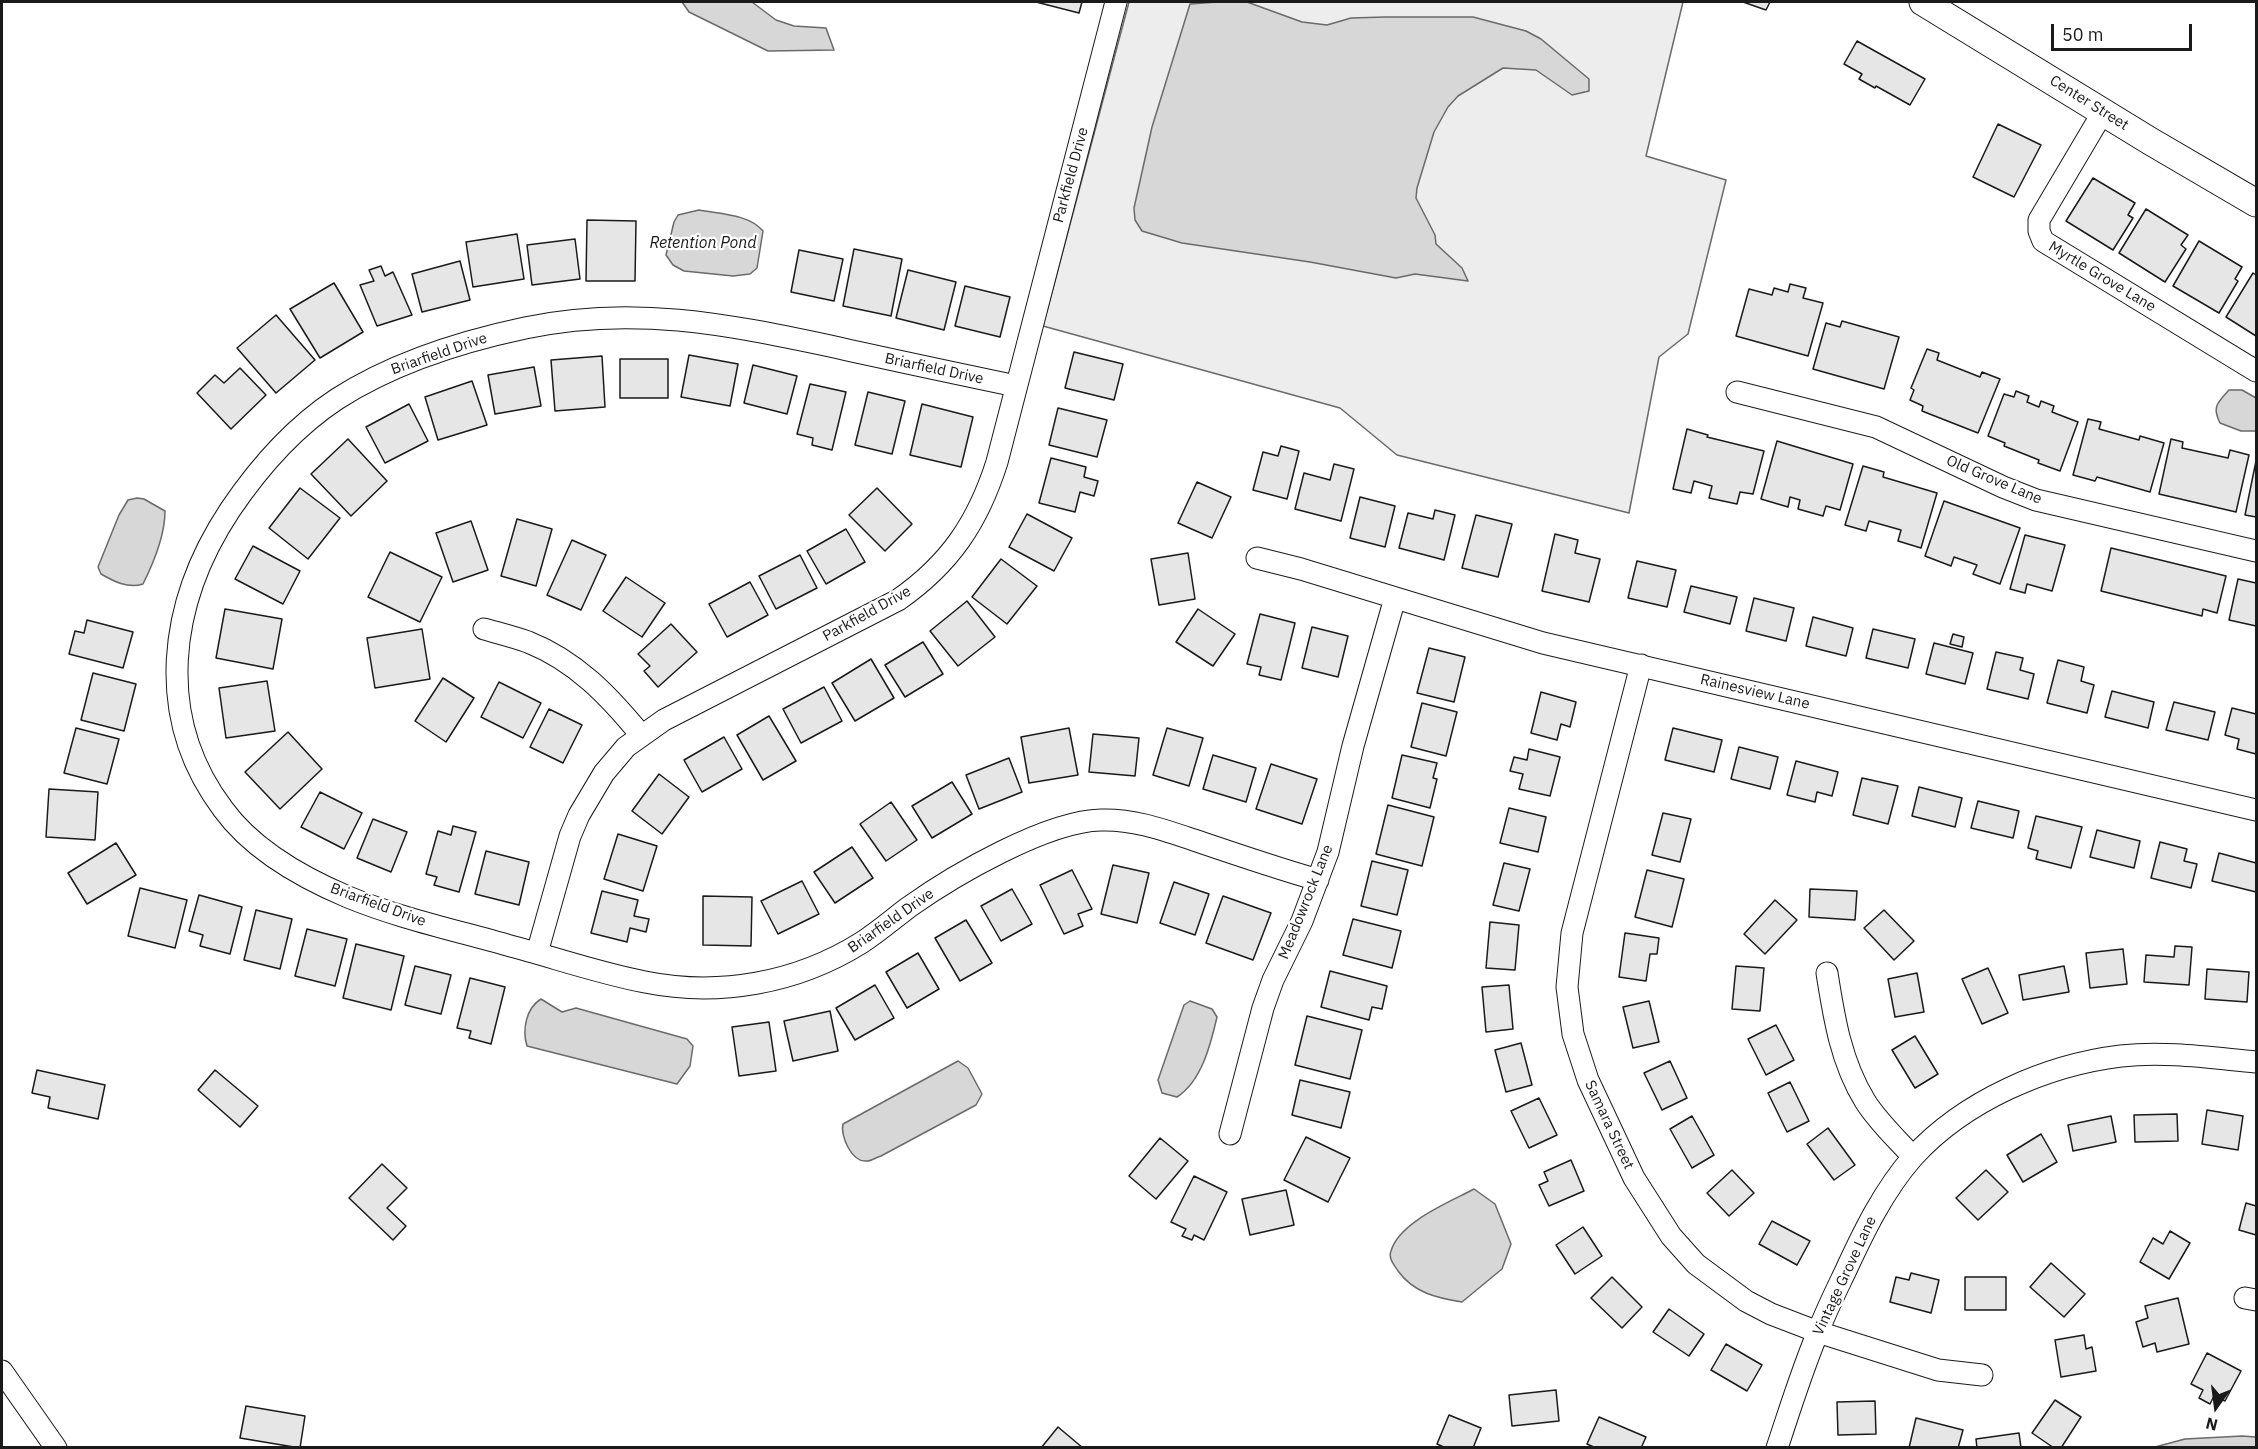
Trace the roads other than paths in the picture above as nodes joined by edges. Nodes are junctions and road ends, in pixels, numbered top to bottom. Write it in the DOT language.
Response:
graph roads {
  1 [pos="1116,2"];
  2 [pos="1923,2"];
  3 [pos="2103,112"];
  4 [pos="2256,203"];
  5 [pos="2256,371"];
  6 [pos="1016,386"];
  7 [pos="1737,392"];
  8 [pos="2256,551"];
  9 [pos="1257,558"];
  10 [pos="1395,598"];
  11 [pos="484,629"];
  12 [pos="1641,665"];
  13 [pos="641,735"];
  14 [pos="2256,810"];
  15 [pos="1318,880"];
  16 [pos="537,953"];
  17 [pos="1827,974"];
  18 [pos="2256,1062"];
  19 [pos="1230,1134"];
  20 [pos="1913,1157"];
  21 [pos="1818,1332"];
  22 [pos="2,1371"];
  23 [pos="1982,1374"];
  24 [pos="56,1448"];
  25 [pos="1777,1448"];
  1 -- 6 [label="street, Parkfield Drive"];
  2 -- 3 [label="main road, Center Street"];
  3 -- 4 [label="main road, Center Street"];
  3 -- 5 [label="street, Myrtle Grove Lane"];
  6 -- 13 [label="street, Parkfield Drive"];
  6 -- 16 [label="street, Briarfield Drive"];
  7 -- 8 [label="street, Old Grove Lane"];
  9 -- 10 [label="street, Rainesview Lane"];
  10 -- 12 [label="street, Rainesview Lane"];
  10 -- 15 [label="street, Meadowrock Lane"];
  11 -- 13 [label="street"];
  12 -- 14 [label="street, Rainesview Lane"];
  12 -- 21 [label="street, Samara Street"];
  13 -- 16 [label="street, Parkfield Drive"];
  15 -- 16 [label="street, Briarfield Drive"];
  15 -- 19 [label="street, Meadowrock Lane"];
  17 -- 20 [label="street"];
  18 -- 20 [label="street, Vintage Grove Lane"];
  20 -- 21 [label="street, Vintage Grove Lane"];
  21 -- 23 [label="street, Samara Street"];
  21 -- 25 [label="street, Vintage Grove Lane"];
  22 -- 24 [label="street"];
}
